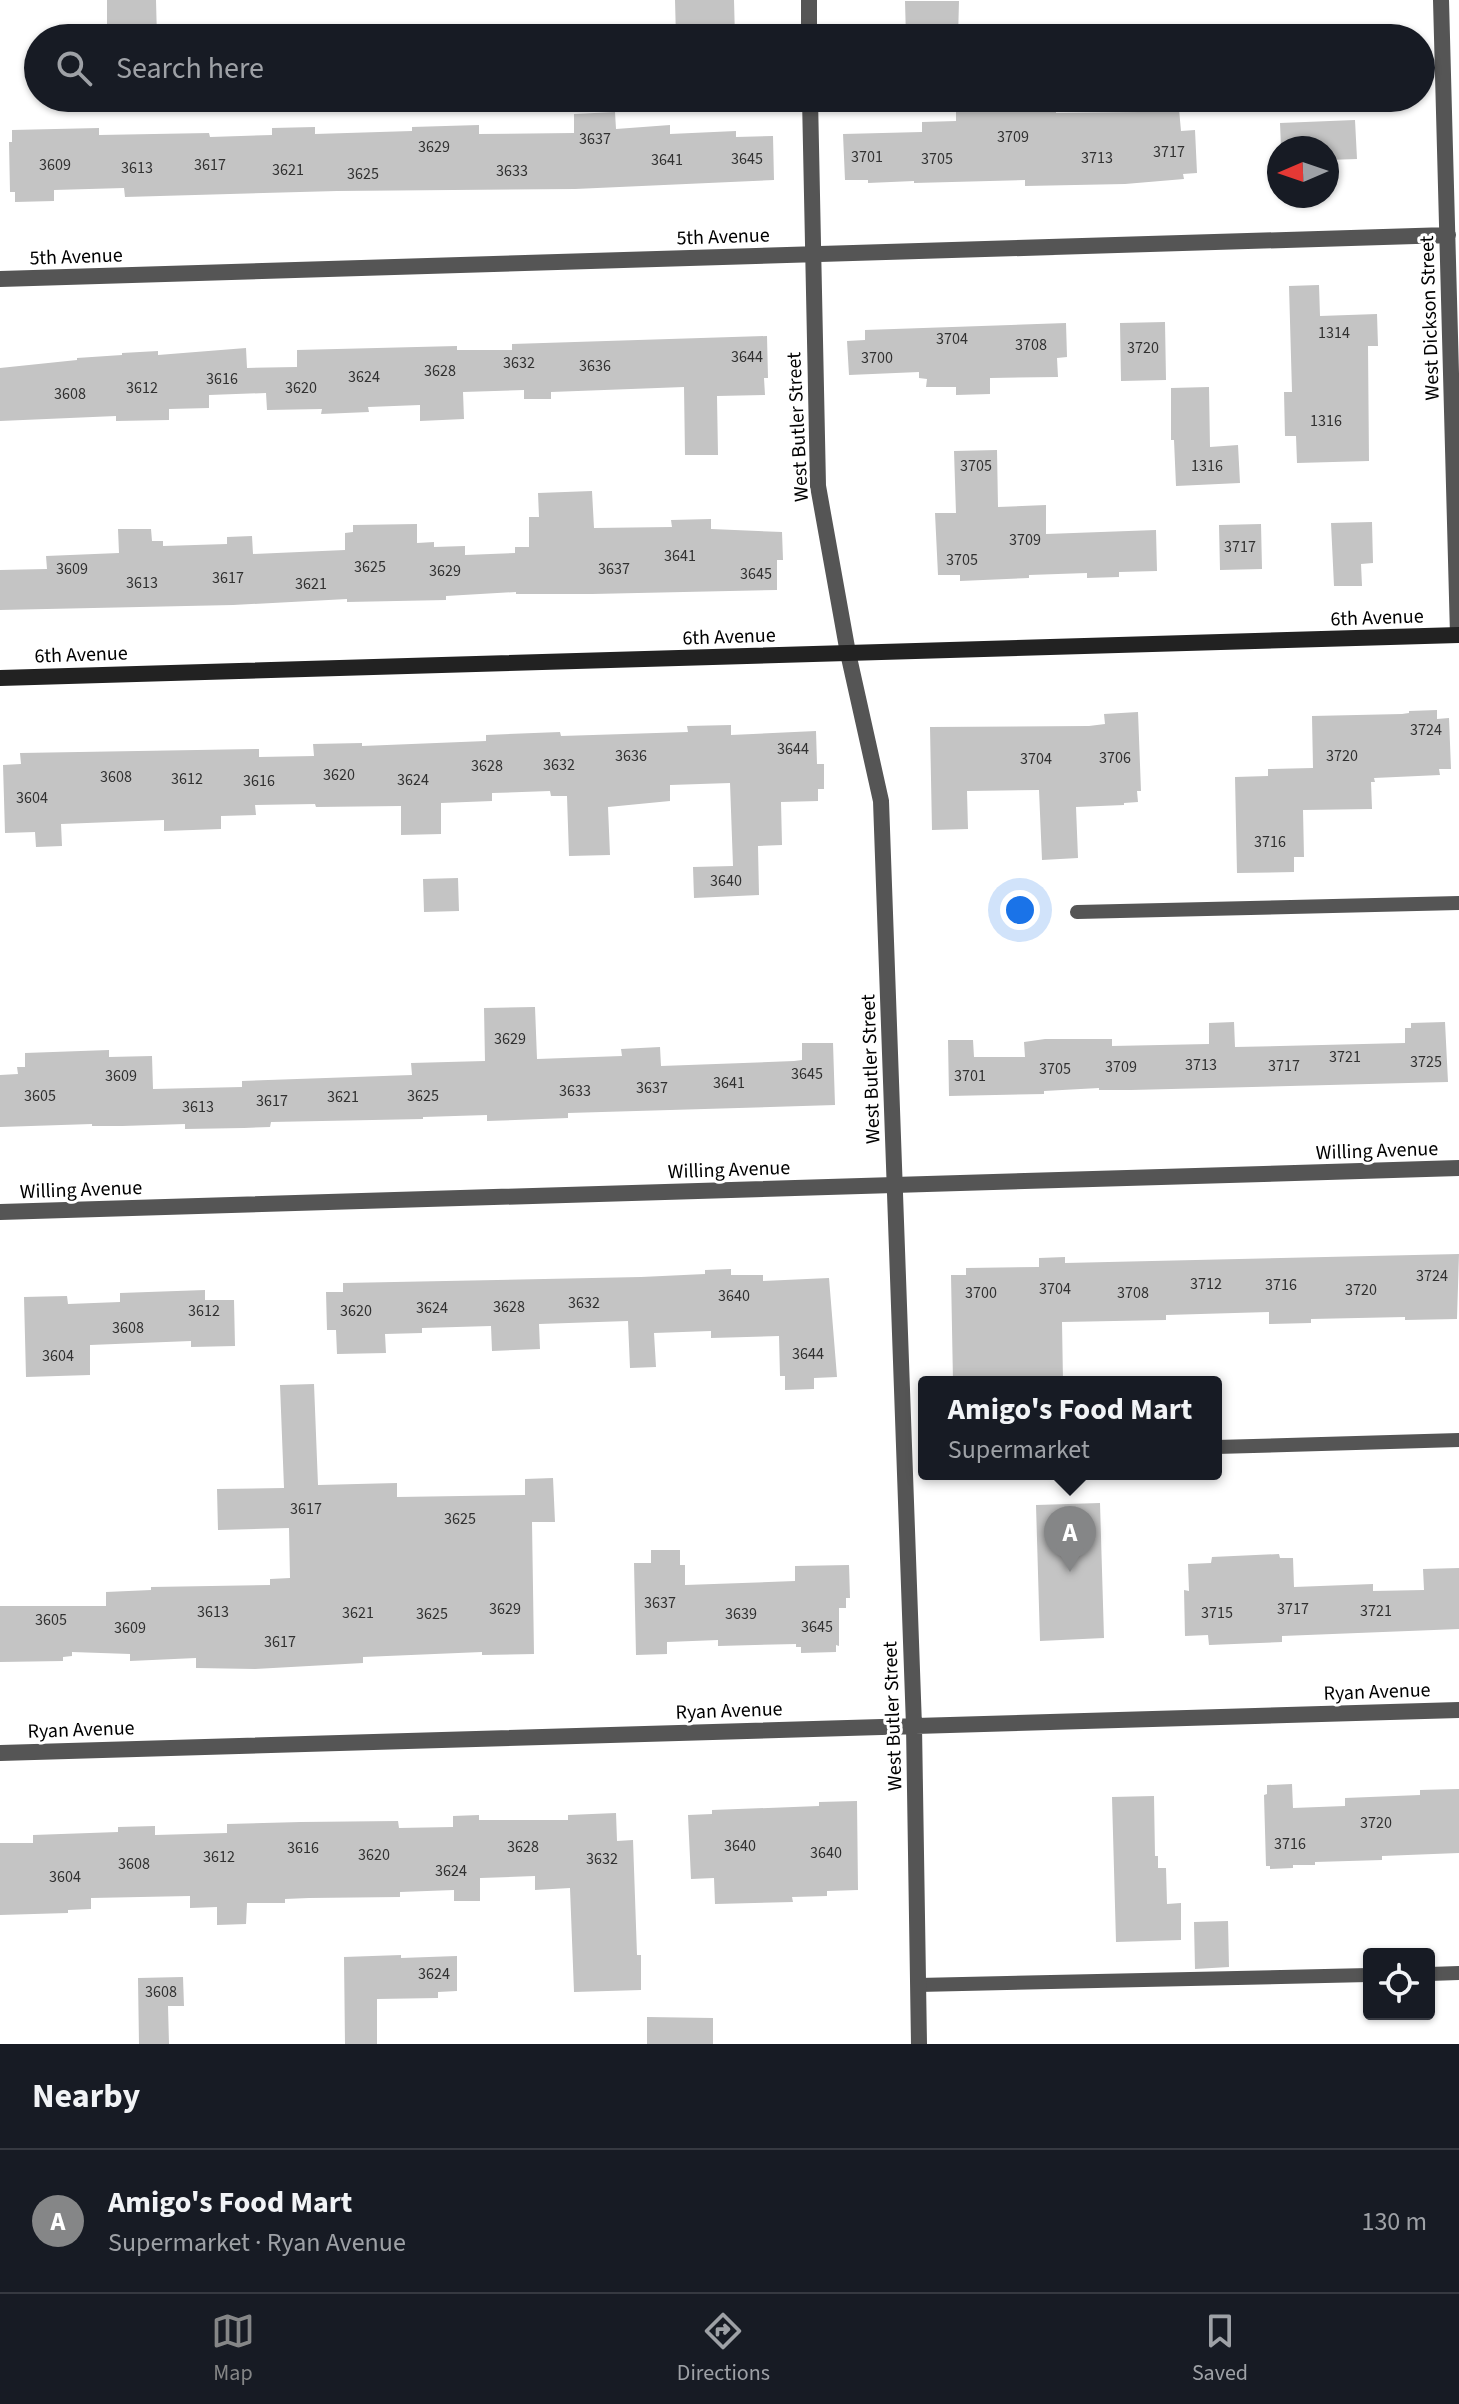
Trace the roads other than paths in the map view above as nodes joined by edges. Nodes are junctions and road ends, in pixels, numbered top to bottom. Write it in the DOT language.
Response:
graph roads {
  1 [pos="809,0"];
  2 [pos="1441,0"];
  3 [pos="809,24"];
  4 [pos="810,112"];
  5 [pos="1448,235"];
  6 [pos="812,255"];
  7 [pos="0,279"];
  8 [pos="1459,635"];
  9 [pos="848,653"];
  10 [pos="0,678"];
  11 [pos="1459,903"];
  12 [pos="1077,912"];
  13 [pos="1459,1168"];
  14 [pos="895,1185"];
  15 [pos="0,1212"];
  16 [pos="1459,1440"];
  17 [pos="1222,1447"];
  18 [pos="1459,1710"];
  19 [pos="914,1726"];
  20 [pos="0,1753"];
  21 [pos="1459,1973"];
  22 [pos="1435,1974"];
  23 [pos="1363,1975"];
  24 [pos="918,1985"];
  25 [pos="919,2044"];
  1 -- 3 [label="street"];
  2 -- 5 [label="street, West Dickson Street"];
  4 -- 6 [label="street, West Butler Street"];
  5 -- 6 [label="street, 5th Avenue"];
  5 -- 8 [label="street, West Dickson Street"];
  6 -- 7 [label="street, 5th Avenue"];
  6 -- 9 [label="street, West Butler Street"];
  8 -- 9 [label="street, 6th Avenue"];
  9 -- 10 [label="street, 6th Avenue"];
  9 -- 14 [label="street, West Butler Street"];
  11 -- 12 [label="lane"];
  13 -- 14 [label="street, Willing Avenue"];
  14 -- 15 [label="street, Willing Avenue"];
  14 -- 19 [label="street, West Butler Street"];
  16 -- 17 [label="lane"];
  18 -- 19 [label="street, Ryan Avenue"];
  19 -- 20 [label="street, Ryan Avenue"];
  19 -- 24 [label="street, West Butler Street"];
  21 -- 22 [label="lane"];
  23 -- 24 [label="lane"];
  24 -- 25 [label="street, West Butler Street"];
}
